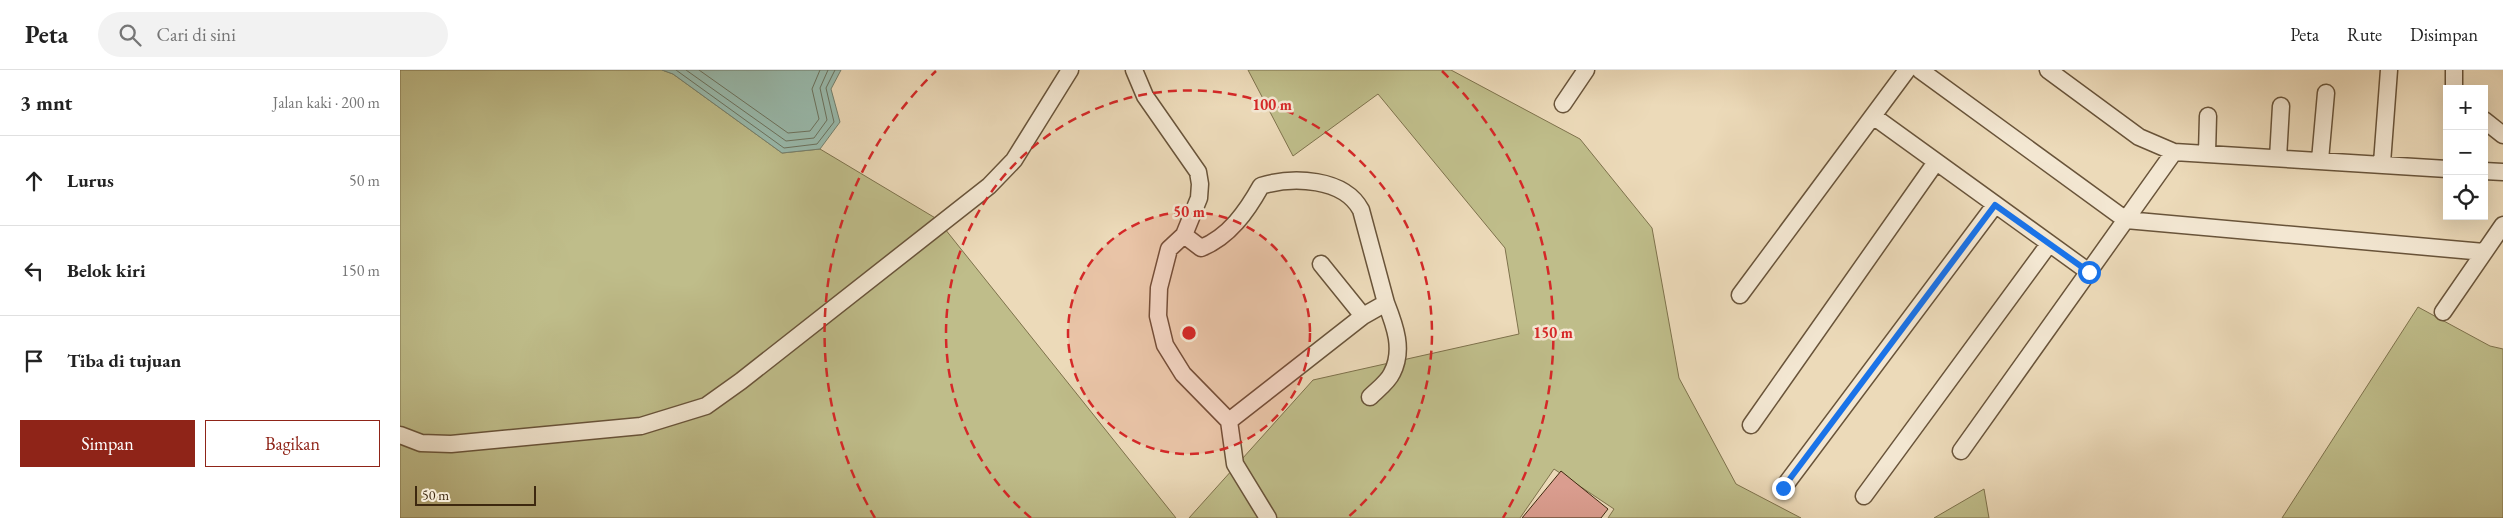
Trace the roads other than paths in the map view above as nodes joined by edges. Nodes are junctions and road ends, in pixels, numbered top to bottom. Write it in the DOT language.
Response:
graph roads {
  1 [pos="1070,70"];
  2 [pos="1134,70"];
  3 [pos="1586,70"];
  4 [pos="1907,70"];
  5 [pos="1920,70"];
  6 [pos="2048,70"];
  7 [pos="2389,70"];
  8 [pos="2454,70"];
  9 [pos="2454,85"];
  10 [pos="2326,93"];
  11 [pos="1563,104"];
  12 [pos="2281,106"];
  13 [pos="1873,116"];
  14 [pos="2208,116"];
  15 [pos="2488,123"];
  16 [pos="2503,134"];
  17 [pos="2174,152"];
  18 [pos="2207,153"];
  19 [pos="2278,158"];
  20 [pos="2320,160"];
  21 [pos="1936,162"];
  22 [pos="2382,163"];
  23 [pos="2443,169"];
  24 [pos="2488,171"];
  25 [pos="2503,172"];
  26 [pos="1995,205"];
  27 [pos="2126,220"];
  28 [pos="2503,225"];
  29 [pos="1184,235"];
  30 [pos="2049,244"];
  31 [pos="2484,252"];
  32 [pos="1321,264"];
  33 [pos="2089,272"];
  34 [pos="1740,295"];
  35 [pos="1386,304"];
  36 [pos="2443,312"];
  37 [pos="1363,316"];
  38 [pos="1370,397"];
  39 [pos="1229,421"];
  40 [pos="1751,424"];
  41 [pos="400,435"];
  42 [pos="1961,451"];
  43 [pos="1783,488"];
  44 [pos="1864,496"];
  45 [pos="1268,518"];
  1 -- 41 [label="street"];
  2 -- 29 [label="street"];
  3 -- 11 [label="street"];
  4 -- 13 [label="street"];
  5 -- 27 [label="street"];
  6 -- 17 [label="street"];
  7 -- 22 [label="street"];
  8 -- 9 [label="street"];
  10 -- 20 [label="street"];
  12 -- 19 [label="street"];
  13 -- 21 [label="street"];
  13 -- 34 [label="street"];
  14 -- 18 [label="street"];
  15 -- 16 [label="street"];
  17 -- 18 [label="street"];
  17 -- 27 [label="street"];
  18 -- 19 [label="street"];
  19 -- 20 [label="street"];
  20 -- 22 [label="street"];
  21 -- 26 [label="street"];
  21 -- 40 [label="street"];
  22 -- 23 [label="street"];
  24 -- 25 [label="street"];
  26 -- 30 [label="street"];
  26 -- 43 [label="street"];
  27 -- 31 [label="street"];
  27 -- 33 [label="street"];
  28 -- 31 [label="street"];
  29 -- 35 [label="street"];
  29 -- 39 [label="street"];
  30 -- 33 [label="street"];
  30 -- 44 [label="street"];
  31 -- 36 [label="street"];
  32 -- 37 [label="street"];
  33 -- 42 [label="street"];
  35 -- 37 [label="street"];
  35 -- 38 [label="street"];
  37 -- 39 [label="street"];
  39 -- 45 [label="street"];
}
